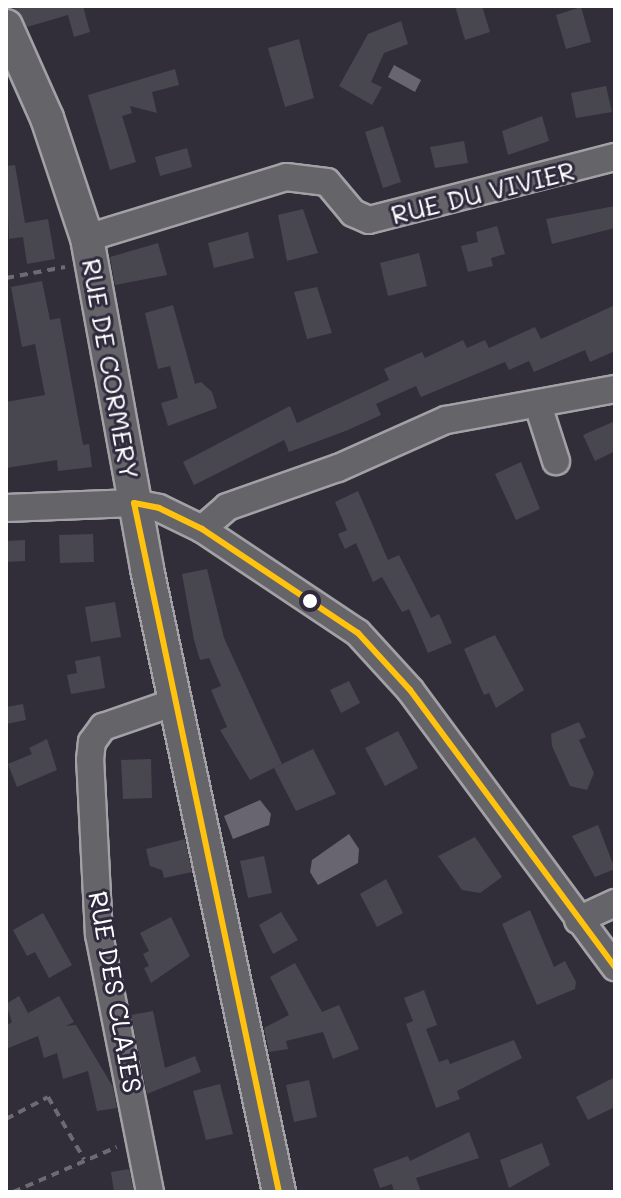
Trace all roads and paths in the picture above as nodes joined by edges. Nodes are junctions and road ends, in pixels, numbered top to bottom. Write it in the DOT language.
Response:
graph roads {
  1 [pos="6,26"];
  2 [pos="615,157"];
  3 [pos="89,250"];
  4 [pos="6,278"];
  5 [pos="615,389"];
  6 [pos="538,405"];
  7 [pos="556,461"];
  8 [pos="134,503"];
  9 [pos="6,508"];
  10 [pos="202,529"];
  11 [pos="175,702"];
  12 [pos="615,903"];
  13 [pos="578,920"];
  14 [pos="615,967"];
  15 [pos="6,1119"];
  16 [pos="141,1139"];
  17 [pos="84,1159"];
  18 [pos="22,1189"];
  19 [pos="13,1192"];
  20 [pos="150,1192"];
  21 [pos="279,1192"];
  1 -- 3 [label="main road, RUE DE CORMERY"];
  2 -- 3 [label="street, RUE DU VIVIER"];
  3 -- 4 [label="path"];
  3 -- 8 [label="main road, RUE DE CORMERY"];
  5 -- 6 [label="street"];
  6 -- 7 [label="street"];
  6 -- 10 [label="street"];
  8 -- 9 [label="street"];
  8 -- 10 [label="street"];
  8 -- 11 [label="main road, RUE DE CORMERY"];
  10 -- 13 [label="street"];
  11 -- 16 [label="street, RUE DES CLAIES"];
  11 -- 21 [label="main road, RUE DE CORMERY"];
  12 -- 13 [label="street"];
  13 -- 14 [label="street"];
  15 -- 17 [label="path"];
  16 -- 17 [label="path"];
  16 -- 20 [label="street, RUE DES CLAIES"];
  17 -- 18 [label="path"];
  18 -- 19 [label="path"];
}
